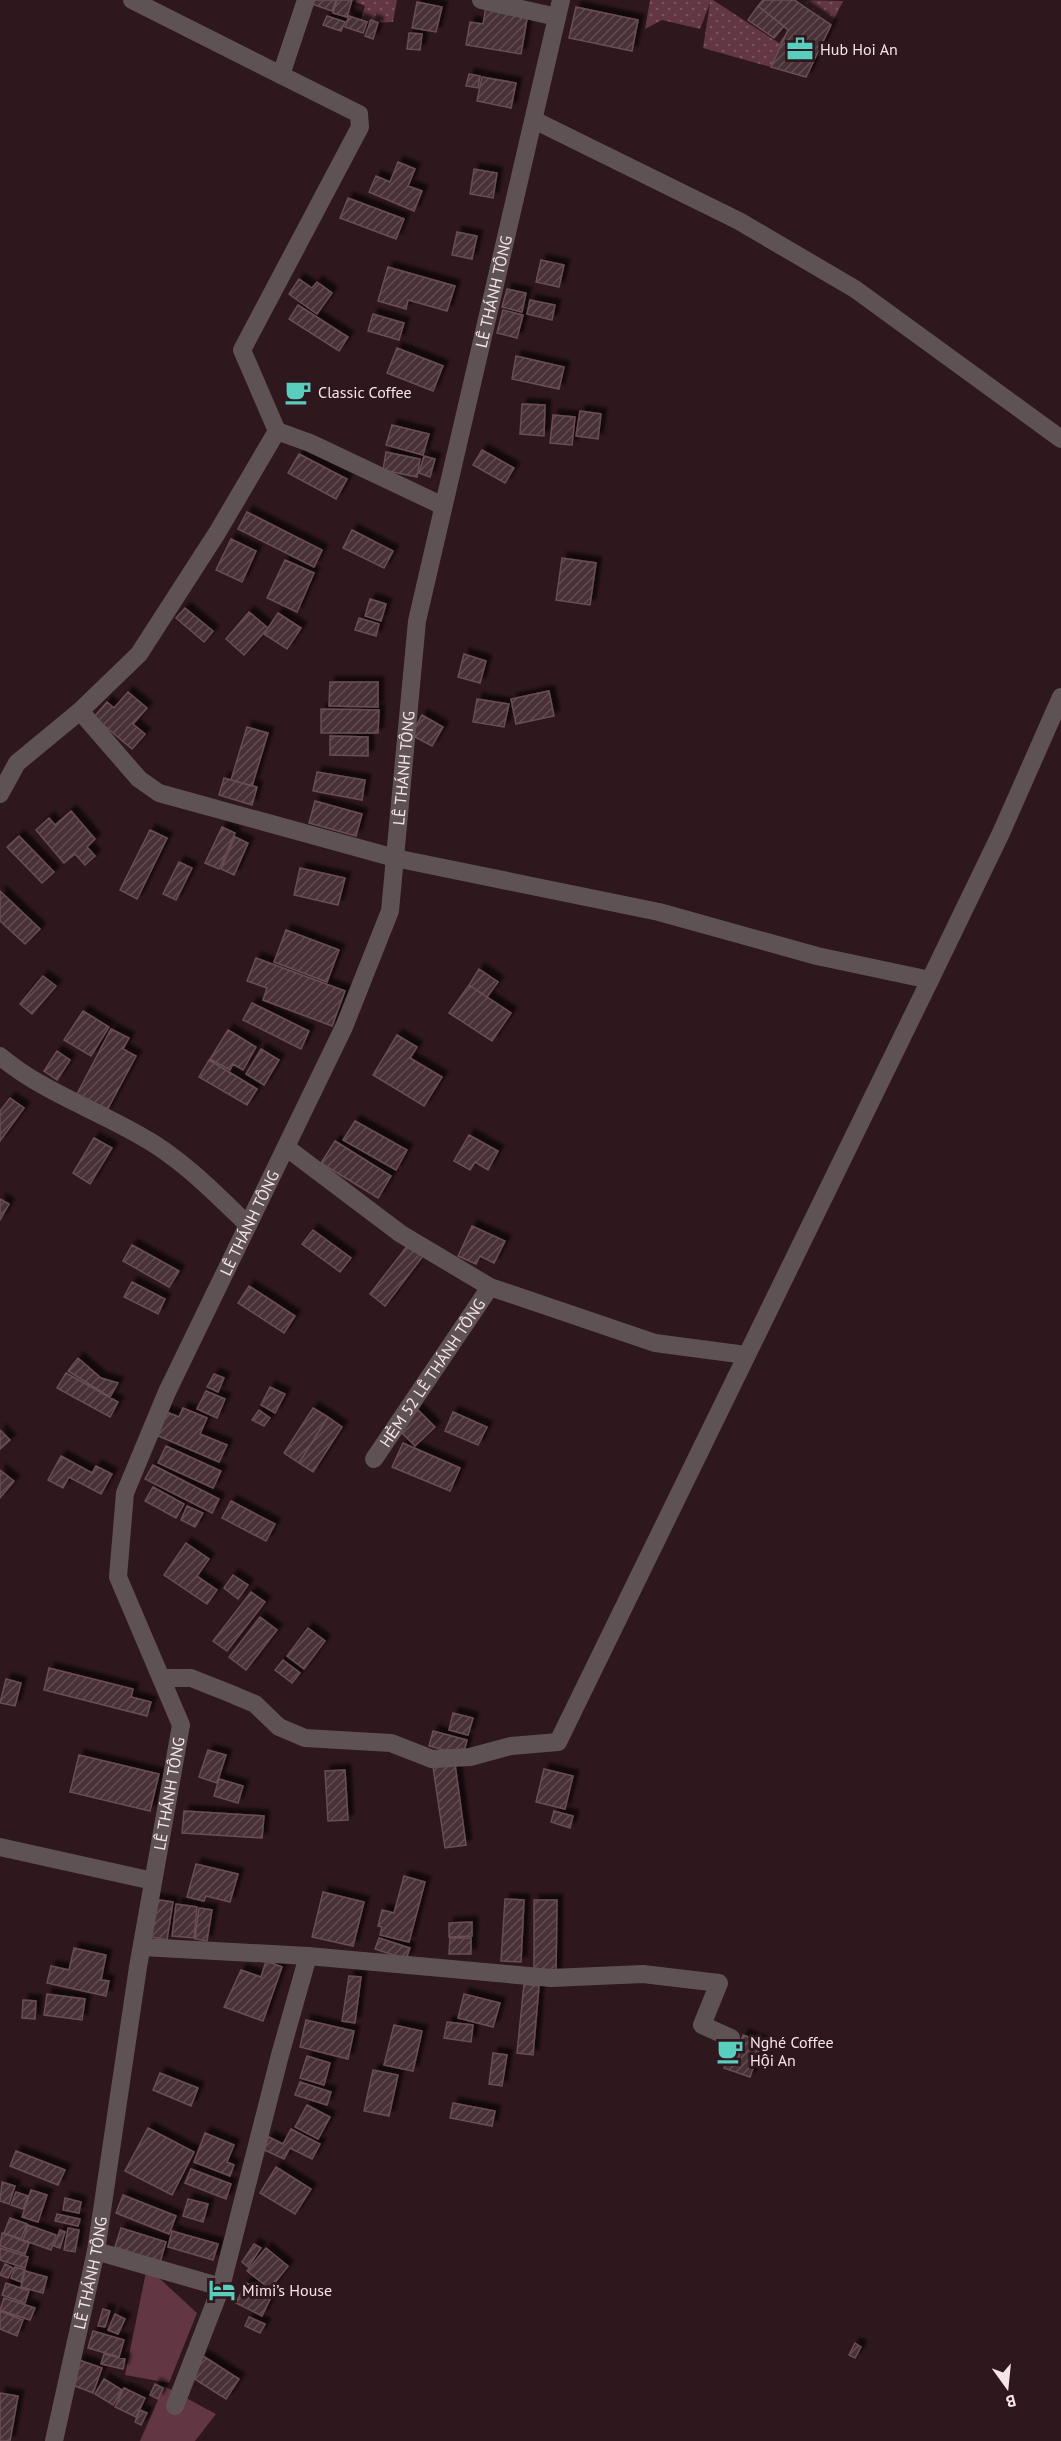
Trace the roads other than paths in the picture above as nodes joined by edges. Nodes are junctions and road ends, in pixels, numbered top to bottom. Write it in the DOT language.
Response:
graph roads {
  1 [pos="132,0"];
  2 [pos="306,0"];
  3 [pos="480,0"];
  4 [pos="559,8"];
  5 [pos="281,75"];
  6 [pos="534,120"];
  7 [pos="277,431"];
  8 [pos="1061,440"];
  9 [pos="443,506"];
  10 [pos="1061,697"];
  11 [pos="80,711"];
  12 [pos="0,794"];
  13 [pos="395,858"];
  14 [pos="930,980"];
  15 [pos="0,1056"];
  16 [pos="287,1148"];
  17 [pos="248,1226"];
  18 [pos="490,1287"];
  19 [pos="746,1355"];
  20 [pos="374,1459"];
  21 [pos="161,1678"];
  22 [pos="0,1847"];
  23 [pos="153,1881"];
  24 [pos="142,1947"];
  25 [pos="308,1956"];
  26 [pos="731,2054"];
  27 [pos="96,2251"];
  28 [pos="221,2288"];
  29 [pos="175,2406"];
  30 [pos="54,2441"];
  1 -- 5 [label="street"];
  2 -- 5 [label="street"];
  3 -- 4 [label="street"];
  4 -- 6 [label="street, LÊ THÁNH TÔNG"];
  5 -- 7 [label="street"];
  6 -- 8 [label="street"];
  6 -- 9 [label="street, LÊ THÁNH TÔNG"];
  7 -- 9 [label="street"];
  7 -- 11 [label="street"];
  9 -- 13 [label="street, LÊ THÁNH TÔNG"];
  10 -- 14 [label="street"];
  11 -- 12 [label="street"];
  11 -- 13 [label="street"];
  13 -- 14 [label="street"];
  13 -- 16 [label="street, LÊ THÁNH TÔNG"];
  14 -- 19 [label="street"];
  15 -- 17 [label="street"];
  16 -- 17 [label="street, LÊ THÁNH TÔNG"];
  16 -- 18 [label="street"];
  17 -- 21 [label="street, LÊ THÁNH TÔNG"];
  18 -- 19 [label="street"];
  18 -- 20 [label="street, HẺM 52 LÊ THÁNH TÔNG"];
  19 -- 21 [label="street"];
  21 -- 23 [label="street, LÊ THÁNH TÔNG"];
  22 -- 23 [label="street"];
  23 -- 24 [label="street, LÊ THÁNH TÔNG"];
  24 -- 25 [label="street"];
  24 -- 27 [label="street, LÊ THÁNH TÔNG"];
  25 -- 26 [label="street"];
  25 -- 28 [label="street"];
  27 -- 28 [label="street"];
  27 -- 30 [label="street, LÊ THÁNH TÔNG"];
  28 -- 29 [label="street"];
}
